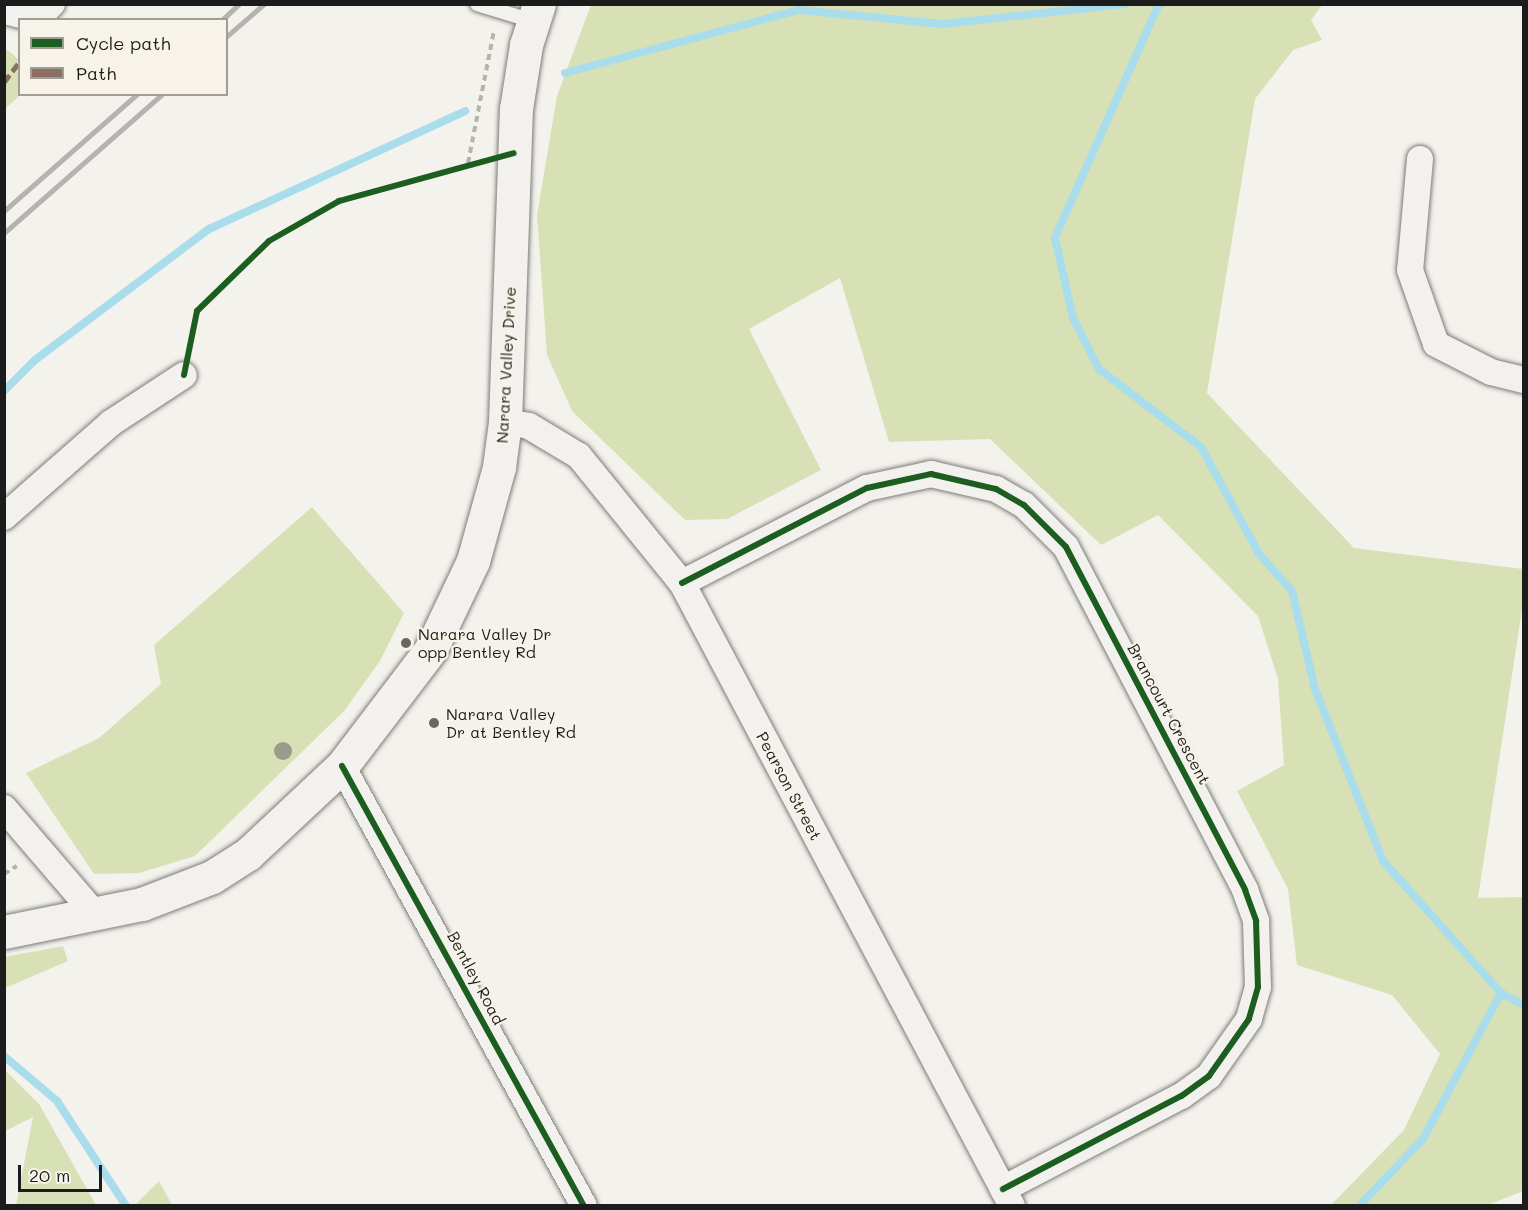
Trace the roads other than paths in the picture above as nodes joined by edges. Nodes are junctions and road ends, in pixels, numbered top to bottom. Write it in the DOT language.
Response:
graph roads {
  1 [pos="52,4"];
  2 [pos="477,4"];
  3 [pos="4,11"];
  4 [pos="536,13"];
  5 [pos="33,18"];
  6 [pos="38,18"];
  7 [pos="1420,159"];
  8 [pos="184,375"];
  9 [pos="1524,380"];
  10 [pos="505,422"];
  11 [pos="4,517"];
  12 [pos="682,583"];
  13 [pos="342,766"];
  14 [pos="4,808"];
  15 [pos="95,914"];
  16 [pos="4,932"];
  17 [pos="1008,1197"];
  18 [pos="584,1206"];
  1 -- 6 [label="street"];
  2 -- 4 [label="lane"];
  3 -- 5 [label="street"];
  4 -- 10 [label="main road, Narara Valley Drive"];
  7 -- 9 [label="street"];
  8 -- 11 [label="street"];
  10 -- 12 [label="street, Pearson Street"];
  10 -- 13 [label="main road, Narara Valley Drive"];
  12 -- 17 [label="street, Pearson Street"];
  12 -- 17 [label="street, Brancourt Crescent"];
  13 -- 15 [label="main road, Narara Valley Drive"];
  13 -- 18 [label="street, Bentley Road"];
  14 -- 15 [label="street"];
  15 -- 16 [label="main road, Narara Valley Drive"];
}
